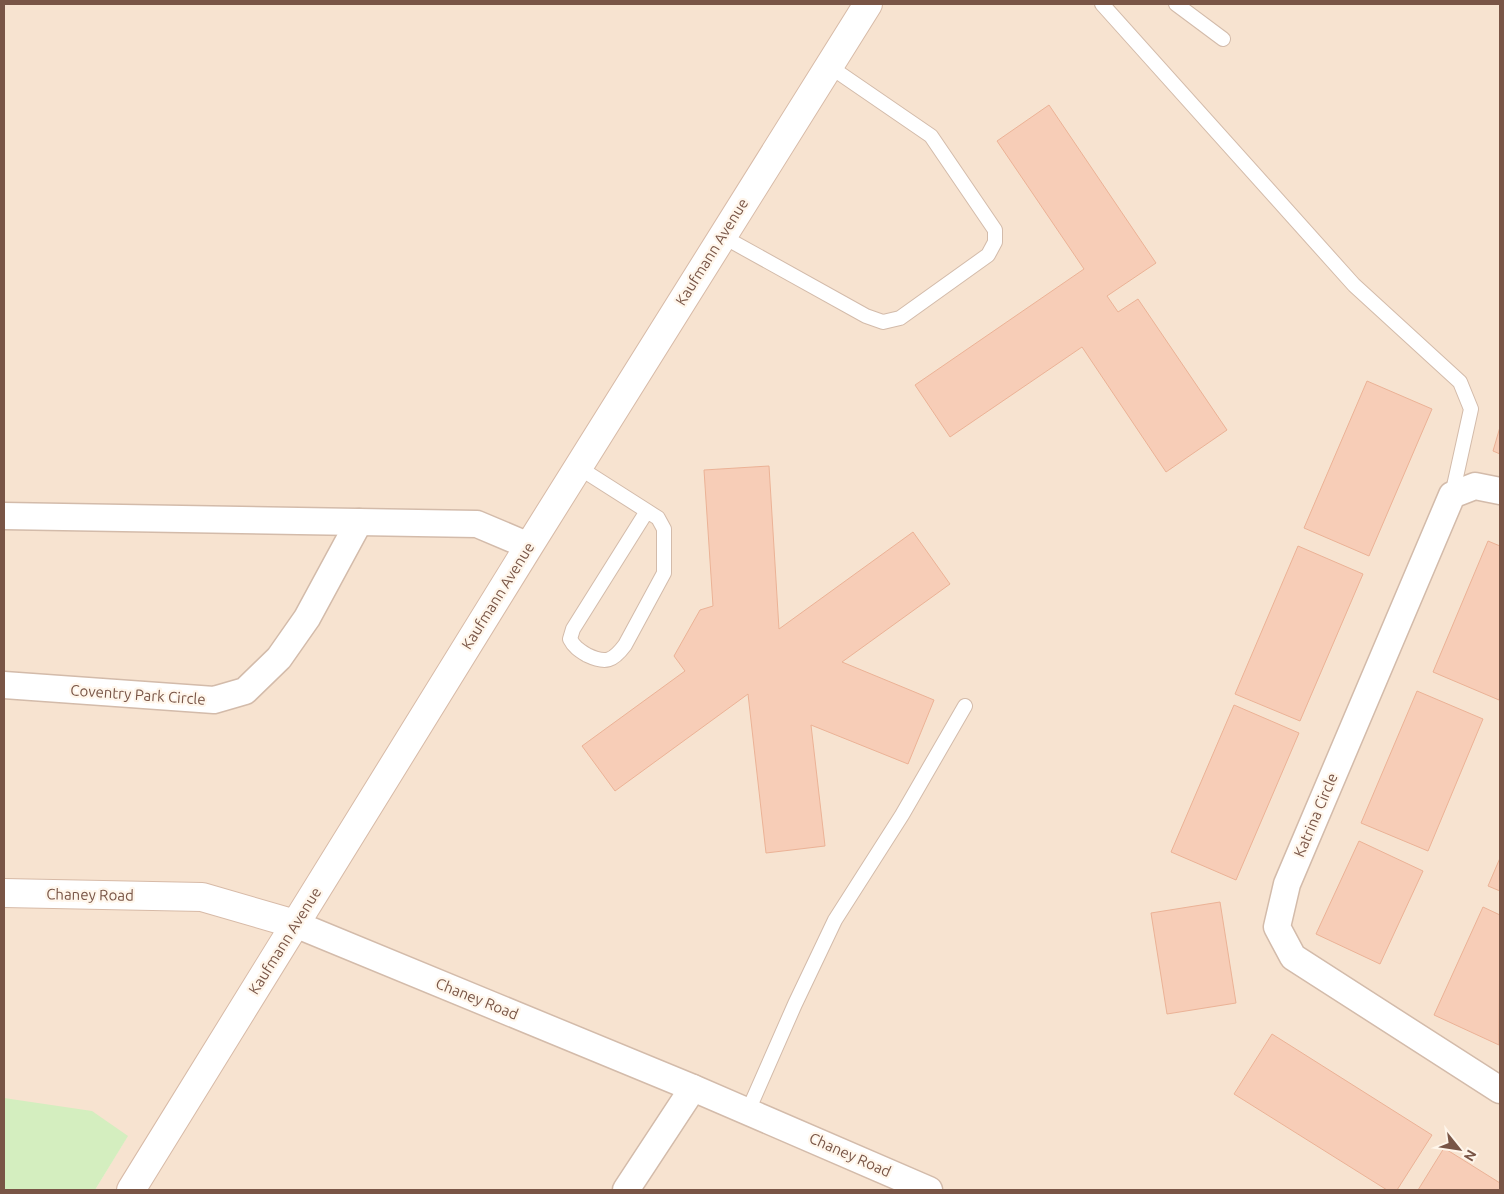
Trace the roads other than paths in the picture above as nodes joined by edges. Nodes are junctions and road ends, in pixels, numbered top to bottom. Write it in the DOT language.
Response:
graph roads {
  1 [pos="868,4"];
  2 [pos="1102,4"];
  3 [pos="1176,4"];
  4 [pos="1223,40"];
  5 [pos="829,66"];
  6 [pos="722,236"];
  7 [pos="578,467"];
  8 [pos="1500,490"];
  9 [pos="1452,496"];
  10 [pos="646,510"];
  11 [pos="4,516"];
  12 [pos="359,522"];
  13 [pos="529,546"];
  14 [pos="4,685"];
  15 [pos="965,706"];
  16 [pos="4,893"];
  17 [pos="294,924"];
  18 [pos="693,1088"];
  19 [pos="1500,1090"];
  20 [pos="748,1111"];
  21 [pos="131,1190"];
  22 [pos="626,1190"];
  23 [pos="929,1190"];
  1 -- 5 [label="main road, Kaufmann Avenue"];
  2 -- 9 [label="lane"];
  3 -- 4 [label="lane"];
  5 -- 6 [label="main road, Kaufmann Avenue"];
  5 -- 6 [label="lane"];
  6 -- 7 [label="main road, Kaufmann Avenue"];
  7 -- 10 [label="lane"];
  7 -- 13 [label="main road, Kaufmann Avenue"];
  8 -- 9 [label="street"];
  9 -- 19 [label="street, Katrina Circle"];
  10 -- 10 [label="lane"];
  11 -- 12 [label="street"];
  12 -- 13 [label="street"];
  12 -- 14 [label="street, Coventry Park Circle"];
  13 -- 17 [label="main road, Kaufmann Avenue"];
  15 -- 20 [label="lane"];
  16 -- 17 [label="main road, Chaney Road"];
  17 -- 18 [label="street, Chaney Road"];
  17 -- 21 [label="main road, Kaufmann Avenue"];
  18 -- 20 [label="street, Chaney Road"];
  18 -- 22 [label="street"];
  20 -- 23 [label="street, Chaney Road"];
}
